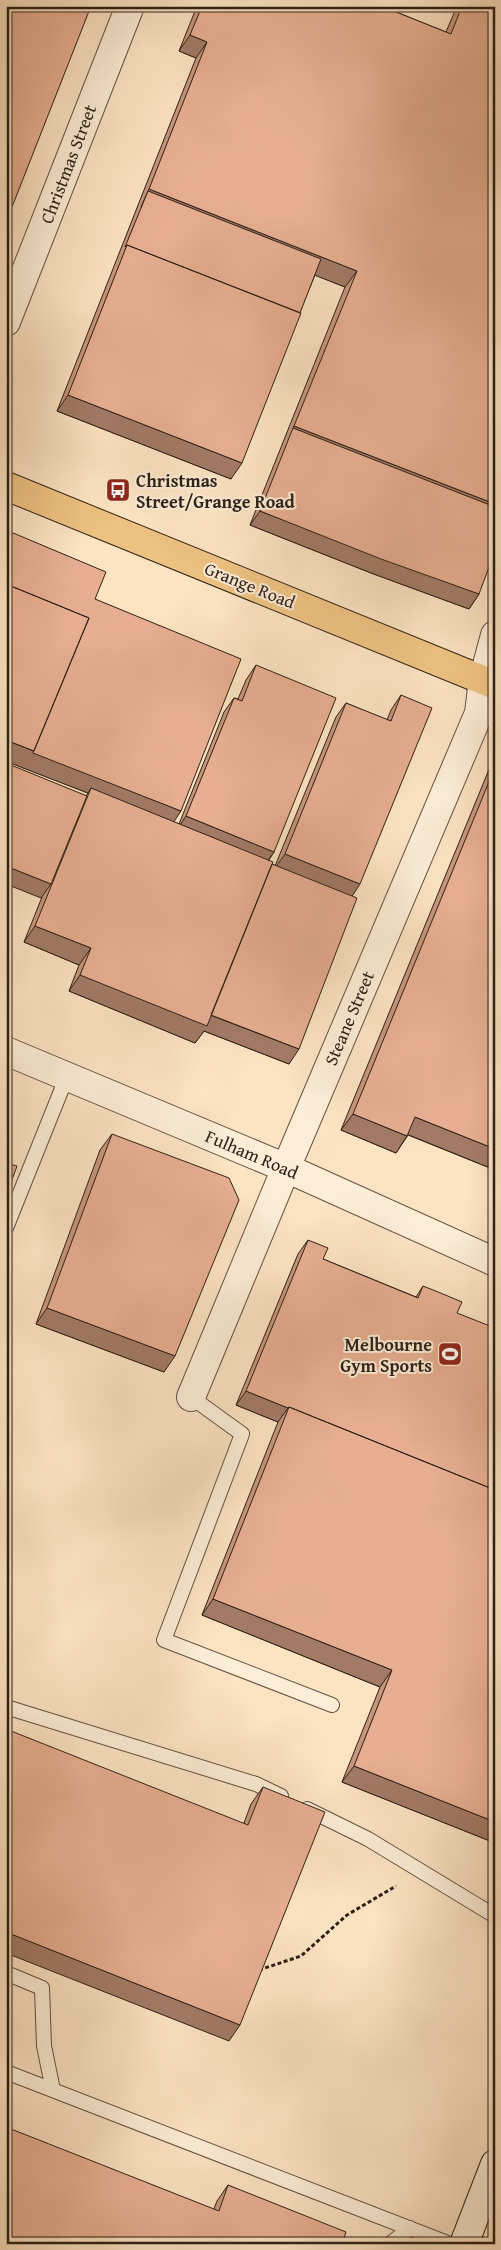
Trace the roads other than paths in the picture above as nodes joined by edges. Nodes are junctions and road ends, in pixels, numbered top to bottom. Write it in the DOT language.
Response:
graph roads {
  1 [pos="130,6"];
  2 [pos="6,322"];
  3 [pos="6,486"];
  4 [pos="495,635"];
  5 [pos="489,682"];
  6 [pos="6,1051"];
  7 [pos="67,1076"];
  8 [pos="286,1168"];
  9 [pos="6,1228"];
  10 [pos="495,1262"];
  11 [pos="191,1397"];
  12 [pos="332,1705"];
  13 [pos="6,1707"];
  14 [pos="495,1916"];
  15 [pos="6,1973"];
  16 [pos="6,2072"];
  17 [pos="53,2090"];
  18 [pos="495,2164"];
  19 [pos="410,2228"];
  20 [pos="390,2244"];
  21 [pos="450,2244"];
  22 [pos="464,2244"];
  1 -- 2 [label="street, Christmas Street"];
  3 -- 5 [label="main road, Grange Road"];
  4 -- 5 [label="street, Steane Street"];
  5 -- 8 [label="street, Steane Street"];
  6 -- 7 [label="street, Fulham Road"];
  7 -- 8 [label="street, Fulham Road"];
  7 -- 9 [label="lane"];
  8 -- 10 [label="street, Fulham Road"];
  8 -- 11 [label="street, Steane Street"];
  11 -- 12 [label="lane"];
  13 -- 14 [label="lane"];
  15 -- 17 [label="lane"];
  16 -- 17 [label="lane"];
  17 -- 19 [label="lane"];
  18 -- 22 [label="street"];
  19 -- 20 [label="lane"];
  19 -- 21 [label="lane"];
}
